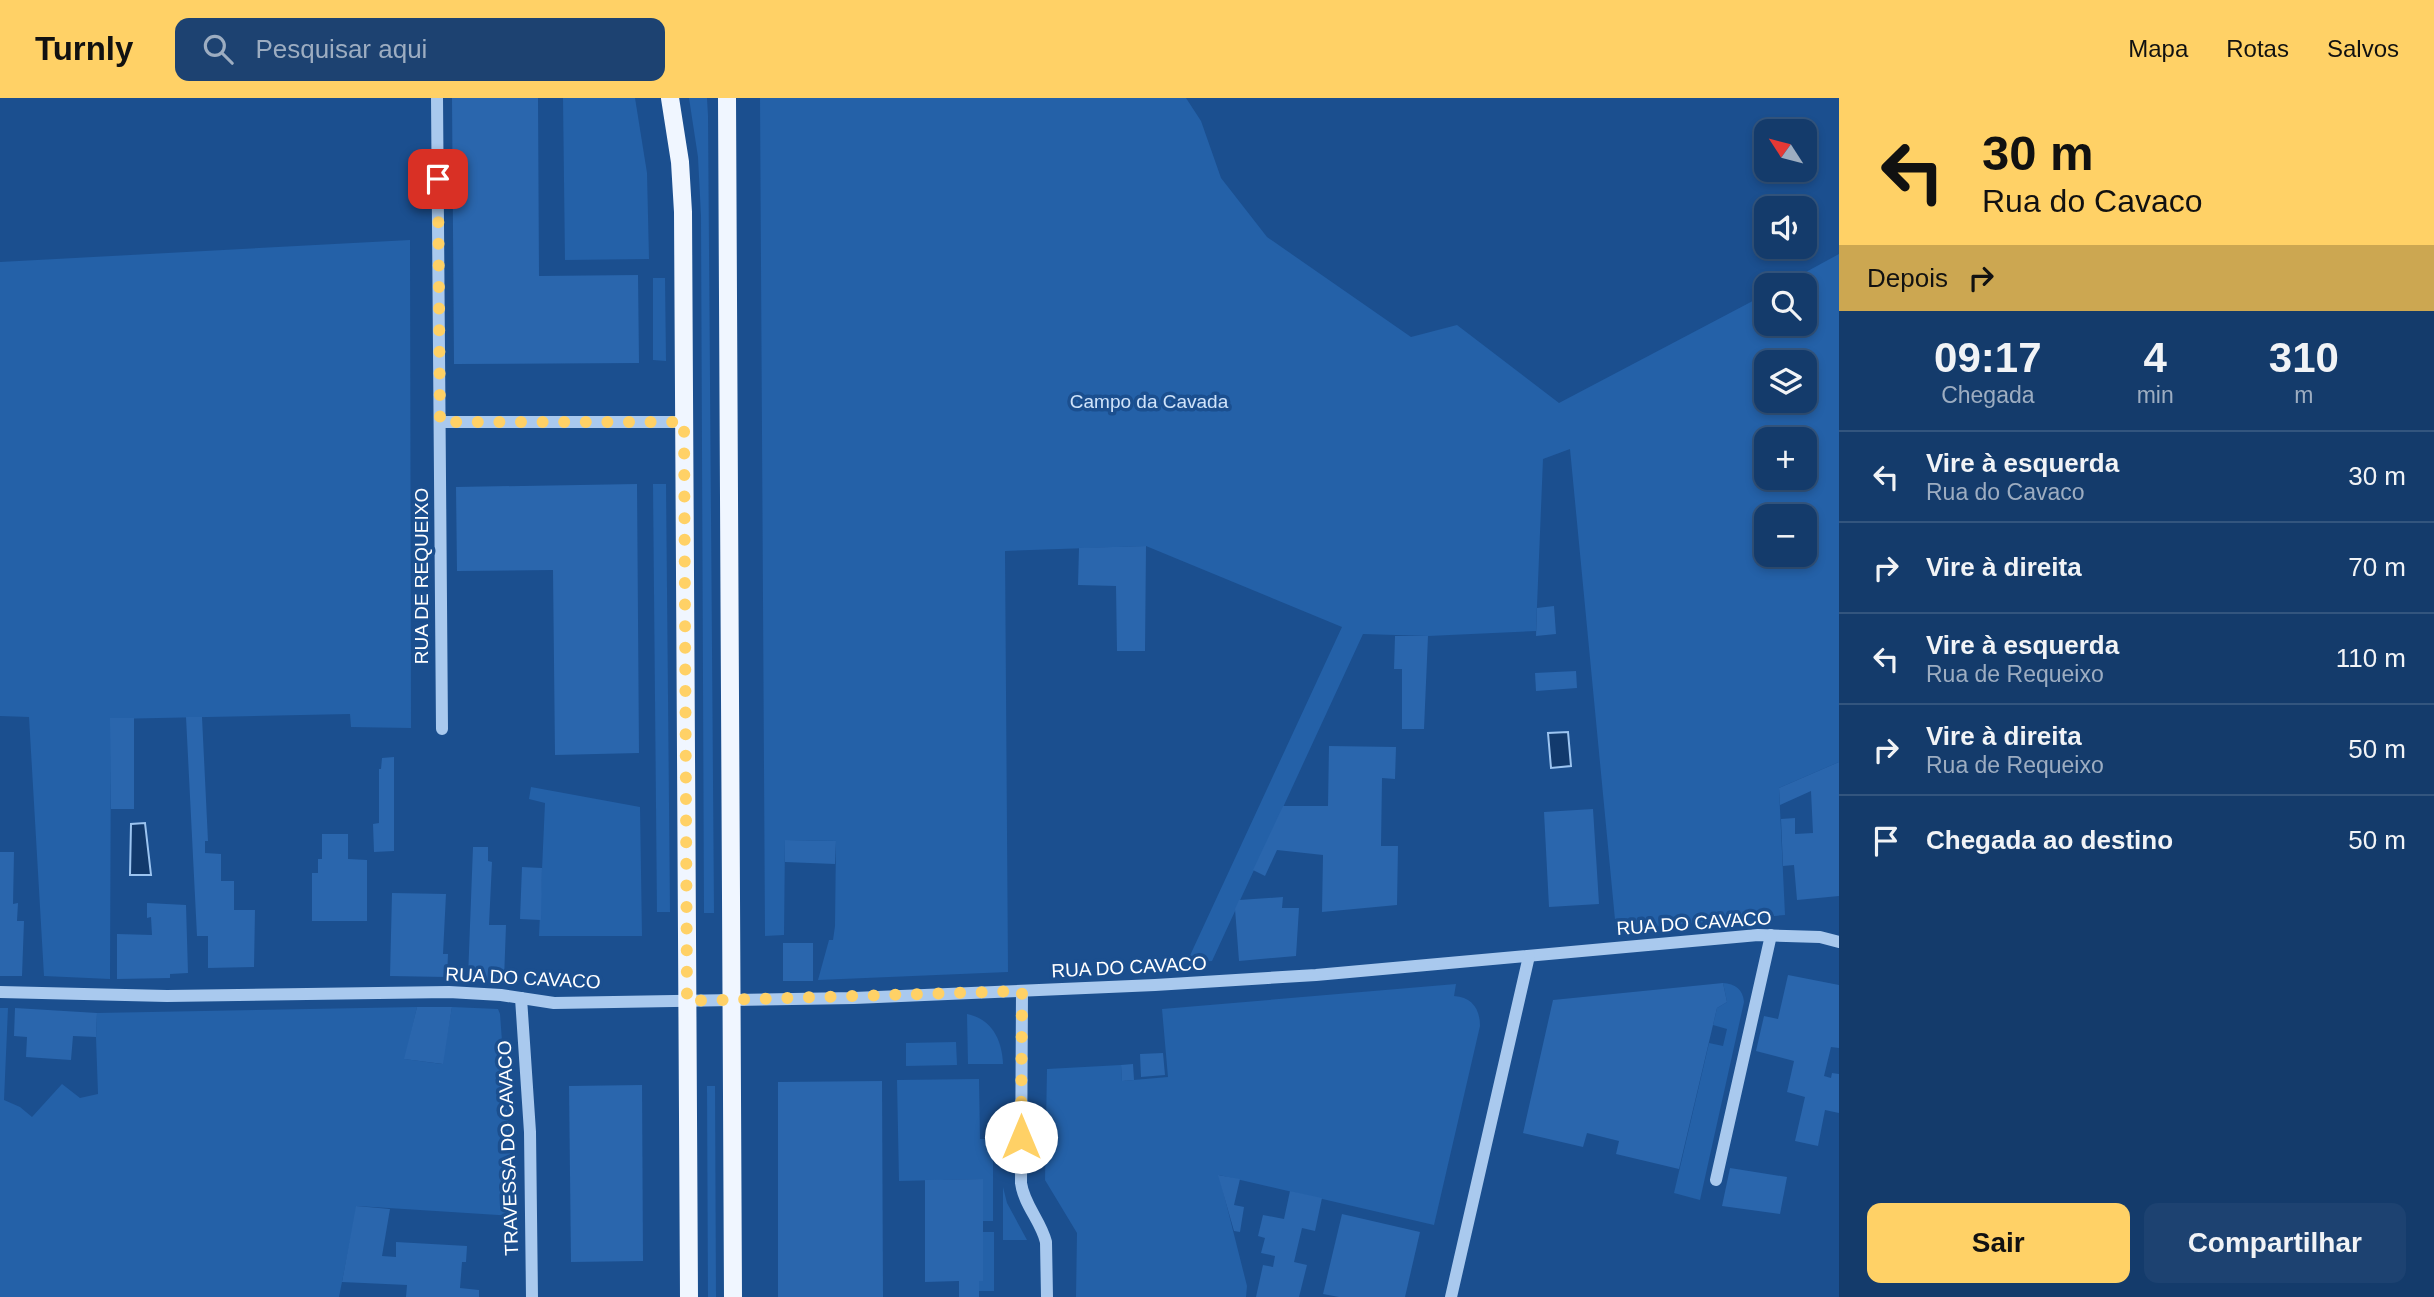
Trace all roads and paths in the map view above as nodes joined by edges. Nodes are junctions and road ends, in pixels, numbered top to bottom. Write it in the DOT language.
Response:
graph roads {
  1 [pos="437,98"];
  2 [pos="670,98"];
  3 [pos="727,98"];
  4 [pos="440,422"];
  5 [pos="684,422"];
  6 [pos="442,729"];
  7 [pos="1770,935"];
  8 [pos="1839,942"];
  9 [pos="1529,956"];
  10 [pos="1022,991"];
  11 [pos="0,992"];
  12 [pos="521,998"];
  13 [pos="733,1000"];
  14 [pos="687,1001"];
  15 [pos="1716,1180"];
  16 [pos="532,1297"];
  17 [pos="689,1297"];
  18 [pos="733,1297"];
  19 [pos="1047,1297"];
  20 [pos="1451,1297"];
  1 -- 4 [label="street, RUA DE REQUEIXO"];
  2 -- 5 [label="main road"];
  3 -- 13 [label="main road"];
  4 -- 5 [label="street"];
  4 -- 6 [label="street, RUA DE REQUEIXO"];
  5 -- 14 [label="main road"];
  7 -- 8 [label="street, RUA DO CAVACO"];
  7 -- 9 [label="street, RUA DO CAVACO"];
  7 -- 15 [label="street"];
  9 -- 10 [label="street, RUA DO CAVACO"];
  9 -- 20 [label="street"];
  10 -- 13 [label="street, RUA DO CAVACO"];
  10 -- 19 [label="street"];
  11 -- 12 [label="street, RUA DO CAVACO"];
  12 -- 14 [label="street, RUA DO CAVACO"];
  12 -- 16 [label="street, TRAVESSA DO CAVACO"];
  13 -- 14 [label="street, RUA DO CAVACO"];
  13 -- 18 [label="main road"];
  14 -- 17 [label="main road"];
}
